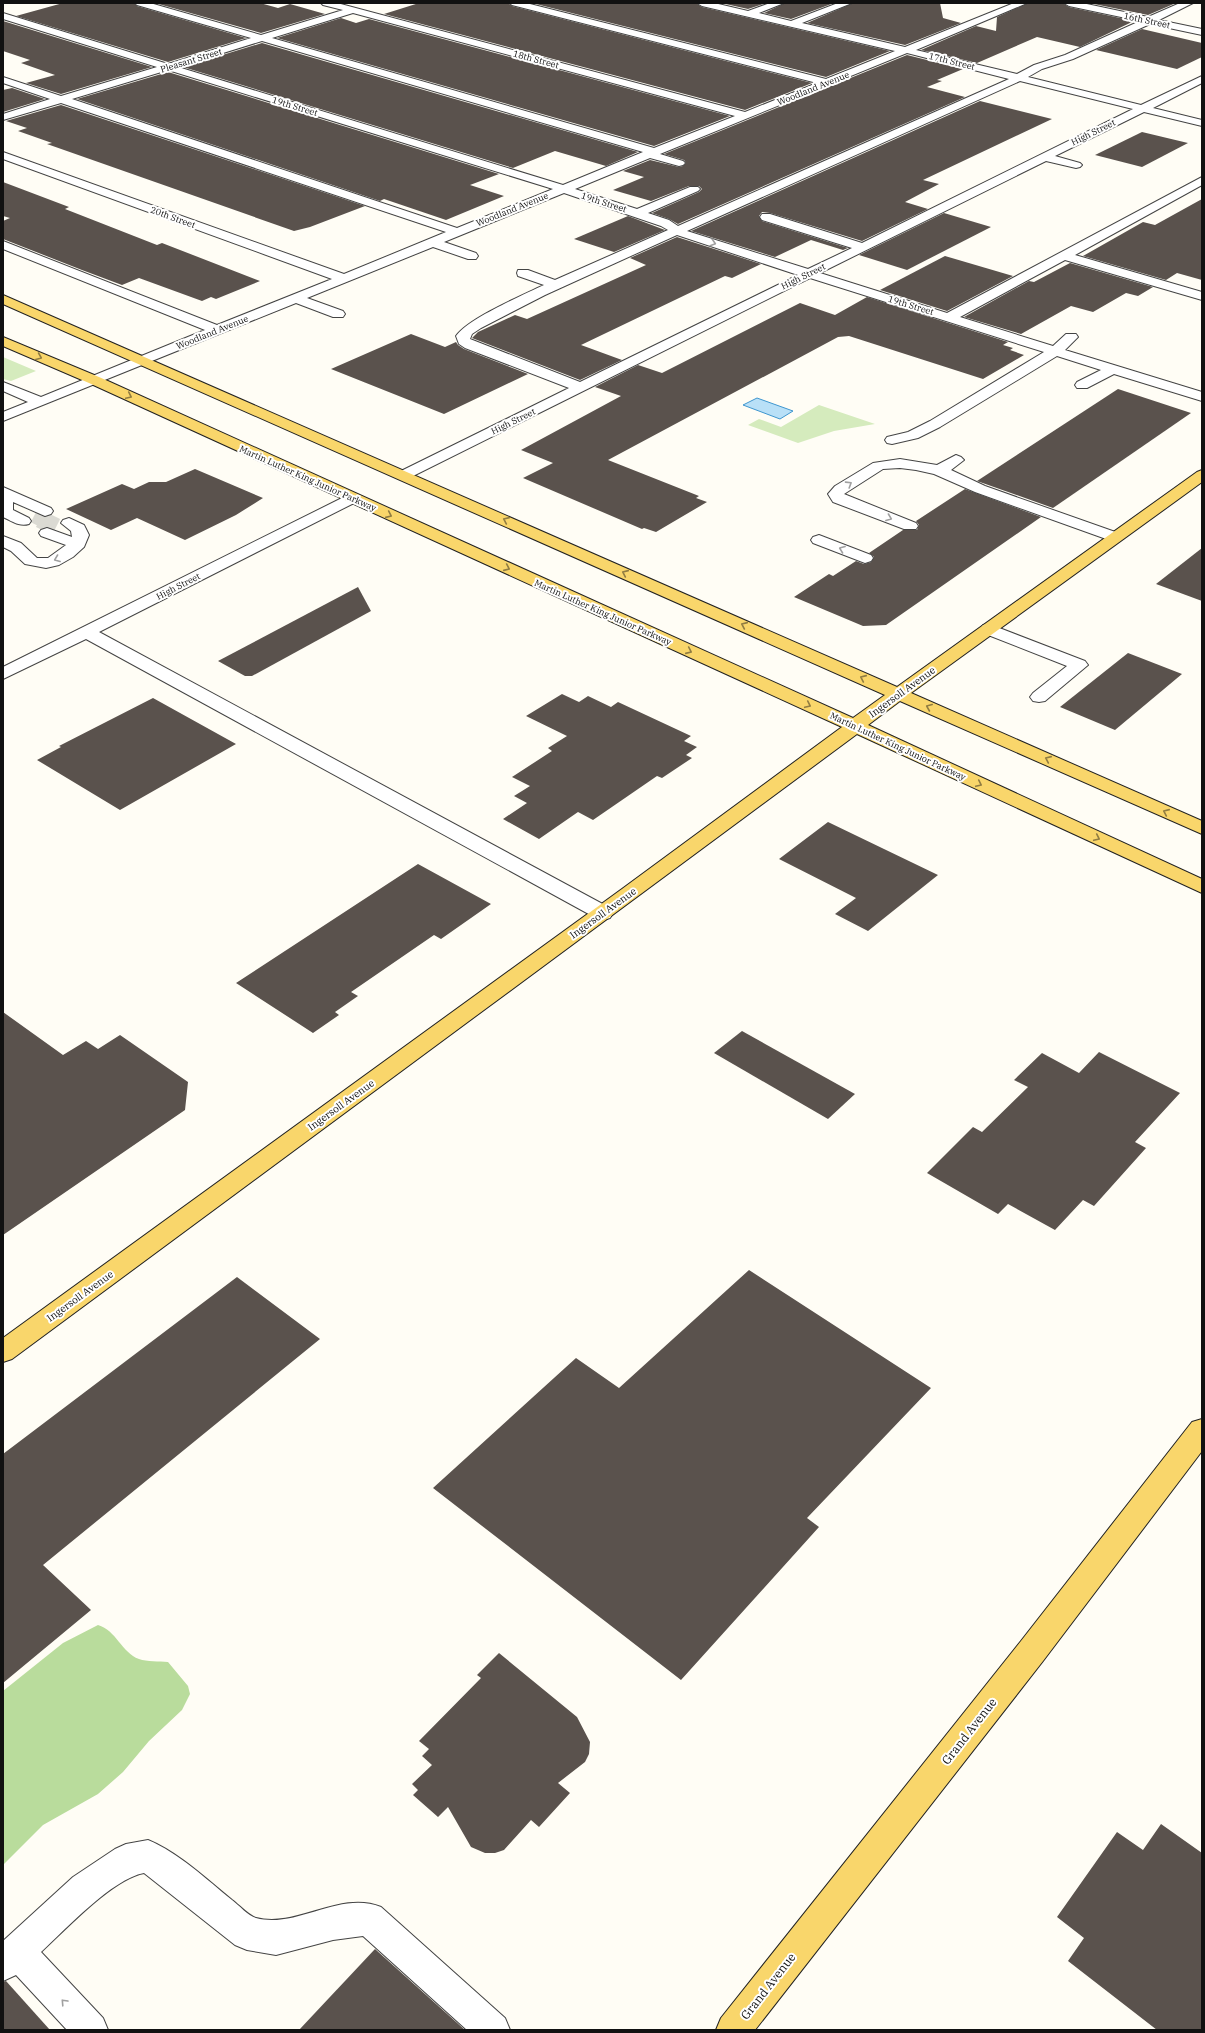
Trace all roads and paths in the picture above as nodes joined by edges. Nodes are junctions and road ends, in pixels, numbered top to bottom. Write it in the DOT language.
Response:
graph roads {
  1 [pos="140,3"];
  2 [pos="326,3"];
  3 [pos="515,3"];
  4 [pos="702,3"];
  5 [pos="727,3"];
  6 [pos="778,3"];
  7 [pos="847,3"];
  8 [pos="1022,3"];
  9 [pos="1069,3"];
  10 [pos="1188,3"];
  11 [pos="374,4"];
  12 [pos="1126,6"];
  13 [pos="717,7"];
  14 [pos="354,10"];
  15 [pos="1112,12"];
  16 [pos="748,14"];
  17 [pos="3,16"];
  18 [pos="1149,20"];
  19 [pos="436,23"];
  20 [pos="791,24"];
  21 [pos="420,28"];
  22 [pos="951,32"];
  23 [pos="1202,32"];
  24 [pos="970,36"];
  25 [pos="262,38"];
  26 [pos="904,50"];
  27 [pos="167,67"];
  28 [pos="1019,77"];
  29 [pos="1202,78"];
  30 [pos="3,80"];
  31 [pos="827,82"];
  32 [pos="62,99"];
  33 [pos="1108,99"];
  34 [pos="1095,104"];
  35 [pos="1142,108"];
  36 [pos="745,115"];
  37 [pos="3,117"];
  38 [pos="533,117"];
  39 [pos="521,122"];
  40 [pos="1202,123"];
  41 [pos="1054,140"];
  42 [pos="1068,144"];
  43 [pos="651,153"];
  44 [pos="3,155"];
  45 [pos="1043,157"];
  46 [pos="679,163"];
  47 [pos="1076,165"];
  48 [pos="506,171"];
  49 [pos="488,178"];
  50 [pos="1202,180"];
  51 [pos="563,189"];
  52 [pos="694,189"];
  53 [pos="412,208"];
  54 [pos="400,213"];
  55 [pos="638,213"];
  56 [pos="766,217"];
  57 [pos="676,231"];
  58 [pos="457,232"];
  59 [pos="431,242"];
  60 [pos="3,245"];
  61 [pos="861,247"];
  62 [pos="472,256"];
  63 [pos="1064,256"];
  64 [pos="523,273"];
  65 [pos="809,273"];
  66 [pos="344,278"];
  67 [pos="556,285"];
  68 [pos="1202,296"];
  69 [pos="295,298"];
  70 [pos="3,299"];
  71 [pos="338,314"];
  72 [pos="949,317"];
  73 [pos="216,330"];
  74 [pos="1071,337"];
  75 [pos="3,341"];
  76 [pos="1055,351"];
  77 [pos="144,360"];
  78 [pos="1113,369"];
  79 [pos="94,380"];
  80 [pos="1082,385"];
  81 [pos="3,386"];
  82 [pos="580,387"];
  83 [pos="1202,397"];
  84 [pos="41,402"];
  85 [pos="914,416"];
  86 [pos="3,417"];
  87 [pos="935,424"];
  88 [pos="892,440"];
  89 [pos="956,460"];
  90 [pos="939,470"];
  91 [pos="404,475"];
  92 [pos="1202,475"];
  93 [pos="914,480"];
  94 [pos="4,498"];
  95 [pos="352,498"];
  96 [pos="910,526"];
  97 [pos="1115,537"];
  98 [pos="819,540"];
  99 [pos="3,541"];
  100 [pos="78,544"];
  101 [pos="865,558"];
  102 [pos="989,629"];
  103 [pos="86,632"];
  104 [pos="3,674"];
  105 [pos="898,694"];
  106 [pos="1040,697"];
  107 [pos="855,726"];
  108 [pos="1202,828"];
  109 [pos="1202,887"];
  110 [pos="603,913"];
  111 [pos="3,1352"];
  112 [pos="1202,1430"];
  113 [pos="10,1957"];
  114 [pos="91,2030"];
  115 [pos="493,2030"];
  116 [pos="733,2030"];
  1 -- 25 [label="street"];
  2 -- 14 [label="street, 18th Street"];
  3 -- 31 [label="street"];
  4 -- 13 [label="street, 17th Street"];
  5 -- 13 [label="street"];
  6 -- 16 [label="street"];
  7 -- 20 [label="street"];
  8 -- 22 [label="street, Woodland Avenue"];
  9 -- 15 [label="street, 16th Street"];
  10 -- 18 [label="street"];
  11 -- 14 [label="street, Pleasant Street"];
  12 -- 15 [label="street"];
  13 -- 16 [label="street, 17th Street"];
  14 -- 21 [label="street, 18th Street"];
  14 -- 25 [label="street, Pleasant Street"];
  15 -- 18 [label="street, 16th Street"];
  16 -- 20 [label="street, 17th Street"];
  17 -- 27 [label="street, 19th Street"];
  18 -- 23 [label="street, 16th Street"];
  18 -- 28 [label="street"];
  19 -- 21 [label="street"];
  20 -- 26 [label="street, 17th Street"];
  21 -- 36 [label="street, 18th Street"];
  22 -- 24 [label="street"];
  22 -- 26 [label="street, Woodland Avenue"];
  25 -- 27 [label="street, Pleasant Street"];
  25 -- 38 [label="street"];
  26 -- 28 [label="street, 17th Street"];
  26 -- 31 [label="street, Woodland Avenue"];
  27 -- 32 [label="street, Pleasant Street"];
  27 -- 48 [label="street, 19th Street"];
  28 -- 33 [label="street, 17th Street"];
  28 -- 57 [label="street"];
  29 -- 35 [label="street, High Street"];
  30 -- 32 [label="street"];
  31 -- 36 [label="street, Woodland Avenue"];
  32 -- 37 [label="street, Pleasant Street"];
  32 -- 54 [label="street"];
  33 -- 34 [label="street"];
  33 -- 35 [label="street, 17th Street"];
  35 -- 40 [label="street, 17th Street"];
  35 -- 42 [label="street, High Street"];
  36 -- 43 [label="street, Woodland Avenue"];
  38 -- 39 [label="street"];
  38 -- 43 [label="street"];
  41 -- 42 [label="street"];
  42 -- 45 [label="street, High Street"];
  43 -- 46 [label="street"];
  43 -- 51 [label="street, Woodland Avenue"];
  44 -- 66 [label="street, 20th Street"];
  45 -- 47 [label="street"];
  45 -- 61 [label="street, High Street"];
  48 -- 49 [label="street"];
  48 -- 51 [label="street, 19th Street"];
  50 -- 63 [label="street"];
  51 -- 55 [label="street, 19th Street"];
  51 -- 58 [label="street, Woodland Avenue"];
  52 -- 55 [label="street"];
  53 -- 54 [label="street"];
  54 -- 58 [label="street"];
  55 -- 57 [label="street, 19th Street"];
  56 -- 61 [label="street"];
  57 -- 65 [label="street, 19th Street, one-way"];
  57 -- 67 [label="street"];
  58 -- 59 [label="street, Woodland Avenue"];
  59 -- 62 [label="street"];
  59 -- 66 [label="street, Woodland Avenue"];
  60 -- 73 [label="street"];
  61 -- 65 [label="street, High Street"];
  63 -- 68 [label="street"];
  63 -- 72 [label="street"];
  64 -- 67 [label="street"];
  65 -- 72 [label="street, 19th Street"];
  65 -- 82 [label="street, High Street"];
  66 -- 69 [label="street, Woodland Avenue"];
  67 -- 82 [label="street"];
  69 -- 71 [label="street"];
  69 -- 73 [label="street, Woodland Avenue"];
  70 -- 77 [label="main road"];
  72 -- 76 [label="street, 19th Street"];
  73 -- 77 [label="street, Woodland Avenue"];
  74 -- 76 [label="street"];
  75 -- 79 [label="main road, Martin Luther King Junior Parkway, one-way"];
  76 -- 78 [label="street, 19th Street"];
  76 -- 87 [label="street"];
  77 -- 79 [label="street, Woodland Avenue"];
  77 -- 91 [label="main road"];
  78 -- 80 [label="street"];
  78 -- 83 [label="street, 19th Street"];
  79 -- 84 [label="street, Woodland Avenue"];
  79 -- 95 [label="main road, Martin Luther King Junior Parkway, one-way"];
  81 -- 84 [label="street"];
  82 -- 91 [label="street, High Street"];
  84 -- 86 [label="street, Woodland Avenue"];
  85 -- 87 [label="street"];
  87 -- 88 [label="street"];
  89 -- 90 [label="street"];
  90 -- 93 [label="street"];
  90 -- 96 [label="street"];
  90 -- 97 [label="street"];
  105 -- 91 [label="main road, one-way"];
  92 -- 97 [label="main road, Ingersoll Avenue"];
  94 -- 94 [label="street"];
  95 -- 103 [label="street, High Street"];
  95 -- 107 [label="main road, Martin Luther King Junior Parkway, one-way"];
  97 -- 102 [label="main road, Ingersoll Avenue"];
  101 -- 98 [label="street, one-way"];
  100 -- 99 [label="street, one-way"];
  100 -- 100 [label="street"];
  102 -- 105 [label="main road, Ingersoll Avenue"];
  102 -- 106 [label="street"];
  103 -- 104 [label="street, High Street"];
  103 -- 110 [label="street"];
  105 -- 107 [label="main road, Ingersoll Avenue"];
  108 -- 105 [label="main road, one-way"];
  107 -- 109 [label="main road, Martin Luther King Junior Parkway, one-way"];
  107 -- 110 [label="main road, Ingersoll Avenue"];
  110 -- 111 [label="main road, Ingersoll Avenue"];
  112 -- 116 [label="main road, Grand Avenue"];
  114 -- 113 [label="street, one-way"];
  113 -- 115 [label="street"];
}
